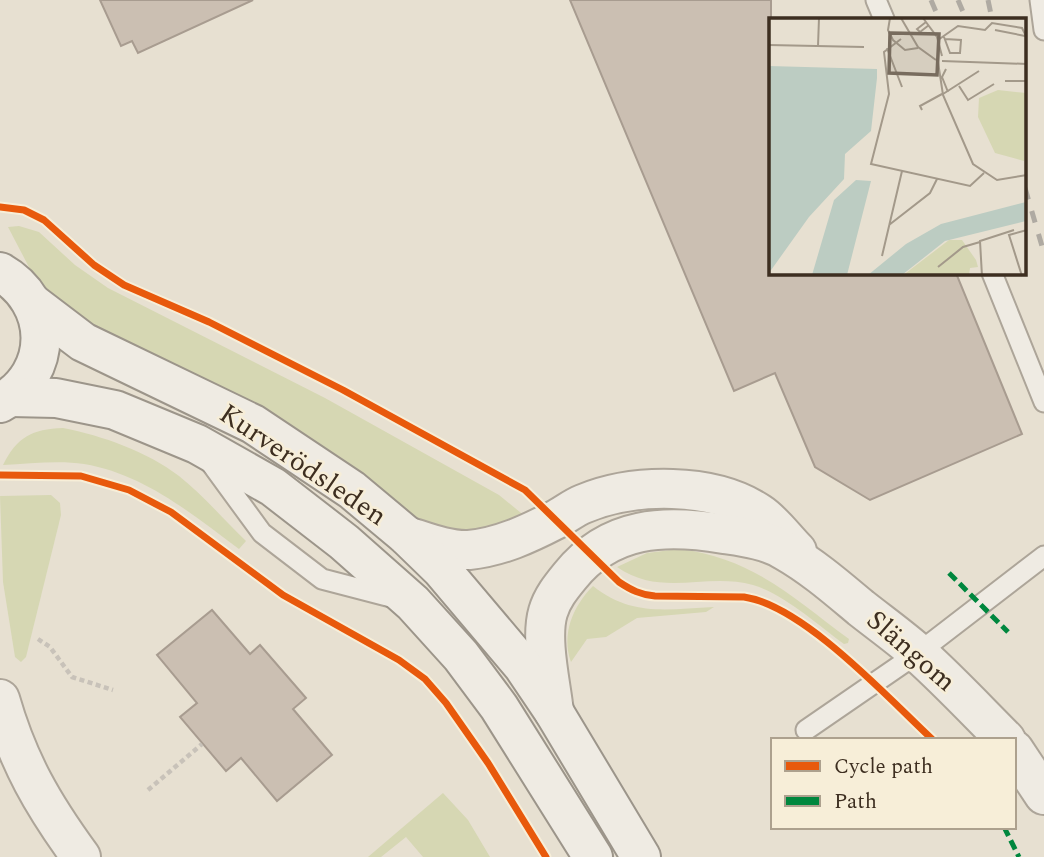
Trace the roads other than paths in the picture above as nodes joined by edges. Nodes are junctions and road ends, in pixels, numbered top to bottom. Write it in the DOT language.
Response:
graph roads {
  1 [pos="876,0"];
  2 [pos="1040,0"];
  3 [pos="884,18"];
  4 [pos="1044,30"];
  5 [pos="993,275"];
  6 [pos="10,276"];
  7 [pos="6,400"];
  8 [pos="1044,402"];
  9 [pos="407,536"];
  10 [pos="1044,556"];
  11 [pos="813,568"];
  12 [pos="918,653"];
  13 [pos="554,712"];
  14 [pos="3,720"];
  15 [pos="806,730"];
  16 [pos="1004,738"];
  17 [pos="1016,753"];
  18 [pos="1044,794"];
  19 [pos="80,857"];
  20 [pos="593,857"];
  21 [pos="641,857"];
  1 -- 3 [label="lane"];
  2 -- 4 [label="lane"];
  5 -- 8 [label="lane"];
  6 -- 7 [label="main road, Kurverödsleden"];
  6 -- 9 [label="main road, Kurverödsleden"];
  7 -- 20 [label="main road, Kurverödsleden"];
  9 -- 11 [label="main road, Slängom"];
  9 -- 13 [label="main road, Kurverödsleden"];
  10 -- 12 [label="lane"];
  11 -- 12 [label="main road, Slängom"];
  11 -- 13 [label="main road, Slängom"];
  12 -- 15 [label="lane"];
  12 -- 16 [label="main road, Slängom"];
  13 -- 21 [label="main road, Kurverödsleden"];
  14 -- 19 [label="main road"];
  17 -- 18 [label="main road"];
}
